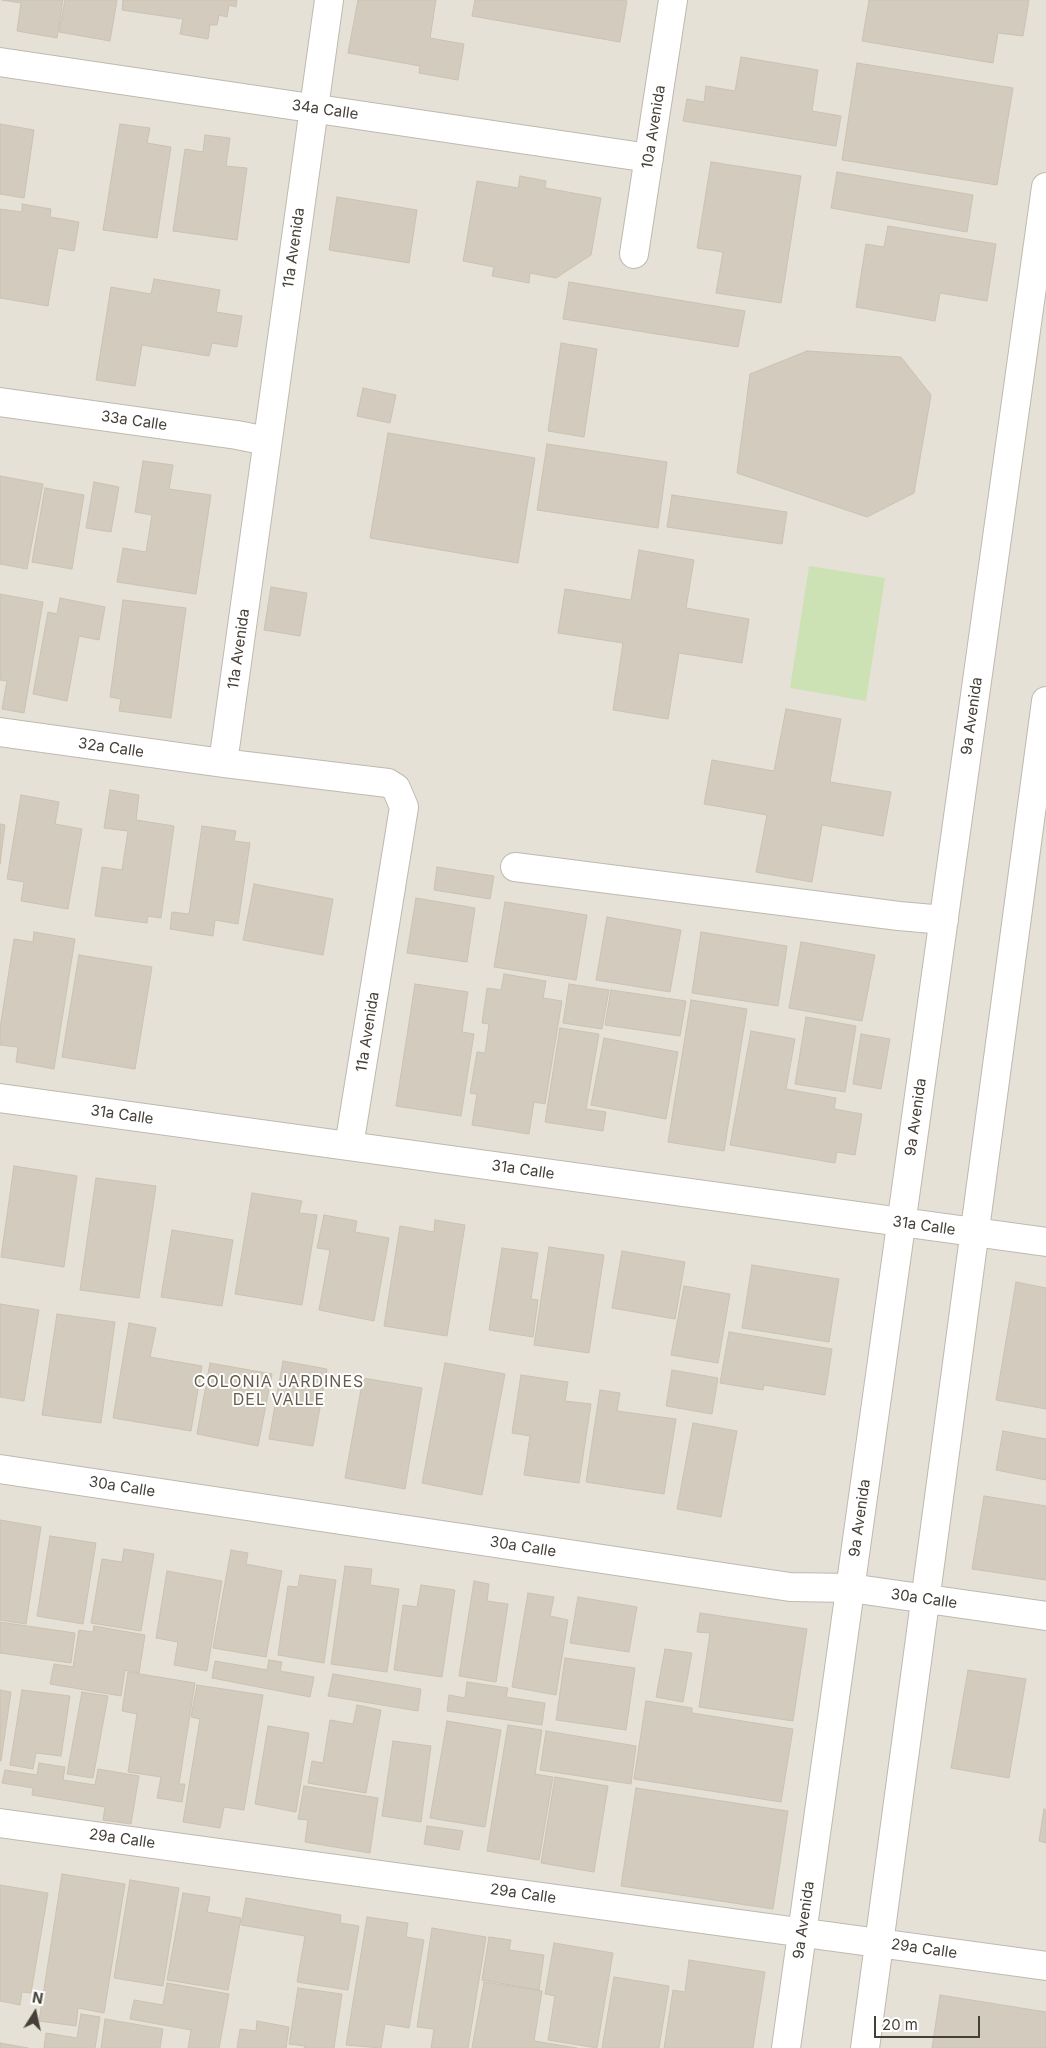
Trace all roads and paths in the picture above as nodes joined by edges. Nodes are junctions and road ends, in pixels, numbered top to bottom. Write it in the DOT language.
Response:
graph roads {
  1 [pos="329,0"];
  2 [pos="673,0"];
  3 [pos="0,62"];
  4 [pos="314,108"];
  5 [pos="649,158"];
  6 [pos="1046,187"];
  7 [pos="634,254"];
  8 [pos="1038,307"];
  9 [pos="0,402"];
  10 [pos="267,441"];
  11 [pos="1046,701"];
  12 [pos="0,732"];
  13 [pos="223,763"];
  14 [pos="1039,802"];
  15 [pos="516,867"];
  16 [pos="944,920"];
  17 [pos="0,1098"];
  18 [pos="349,1146"];
  19 [pos="901,1223"];
  20 [pos="974,1233"];
  21 [pos="1046,1242"];
  22 [pos="0,1469"];
  23 [pos="850,1588"];
  24 [pos="926,1599"];
  25 [pos="1046,1616"];
  26 [pos="0,1823"];
  27 [pos="802,1932"];
  28 [pos="879,1943"];
  29 [pos="1046,1966"];
  30 [pos="786,2048"];
  31 [pos="865,2048"];
  1 -- 4 [label="street, 11a Avenida"];
  2 -- 5 [label="street, 10a Avenida"];
  3 -- 4 [label="street, 34a Calle"];
  4 -- 5 [label="street, 34a Calle"];
  4 -- 10 [label="street, 11a Avenida"];
  5 -- 7 [label="street, 10a Avenida"];
  6 -- 8 [label="street, 9a Avenida"];
  8 -- 16 [label="street, 9a Avenida"];
  9 -- 10 [label="street, 33a Calle"];
  10 -- 13 [label="street, 11a Avenida"];
  11 -- 14 [label="street"];
  12 -- 13 [label="street, 32a Calle"];
  13 -- 18 [label="street, 11a Avenida"];
  14 -- 20 [label="street"];
  15 -- 16 [label="street"];
  16 -- 19 [label="street, 9a Avenida"];
  17 -- 18 [label="street, 31a Calle"];
  18 -- 19 [label="street, 31a Calle"];
  19 -- 20 [label="street, 31a Calle"];
  19 -- 23 [label="street, 9a Avenida"];
  20 -- 21 [label="street, 31a Calle"];
  20 -- 24 [label="street"];
  22 -- 23 [label="street, 30a Calle"];
  23 -- 24 [label="street, 30a Calle"];
  23 -- 27 [label="street, 9a Avenida"];
  24 -- 25 [label="street, 30a Calle"];
  24 -- 28 [label="street"];
  26 -- 27 [label="street, 29a Calle"];
  27 -- 28 [label="street, 29a Calle"];
  27 -- 30 [label="street, 9a Avenida"];
  28 -- 29 [label="street, 29a Calle"];
  28 -- 31 [label="street"];
}
